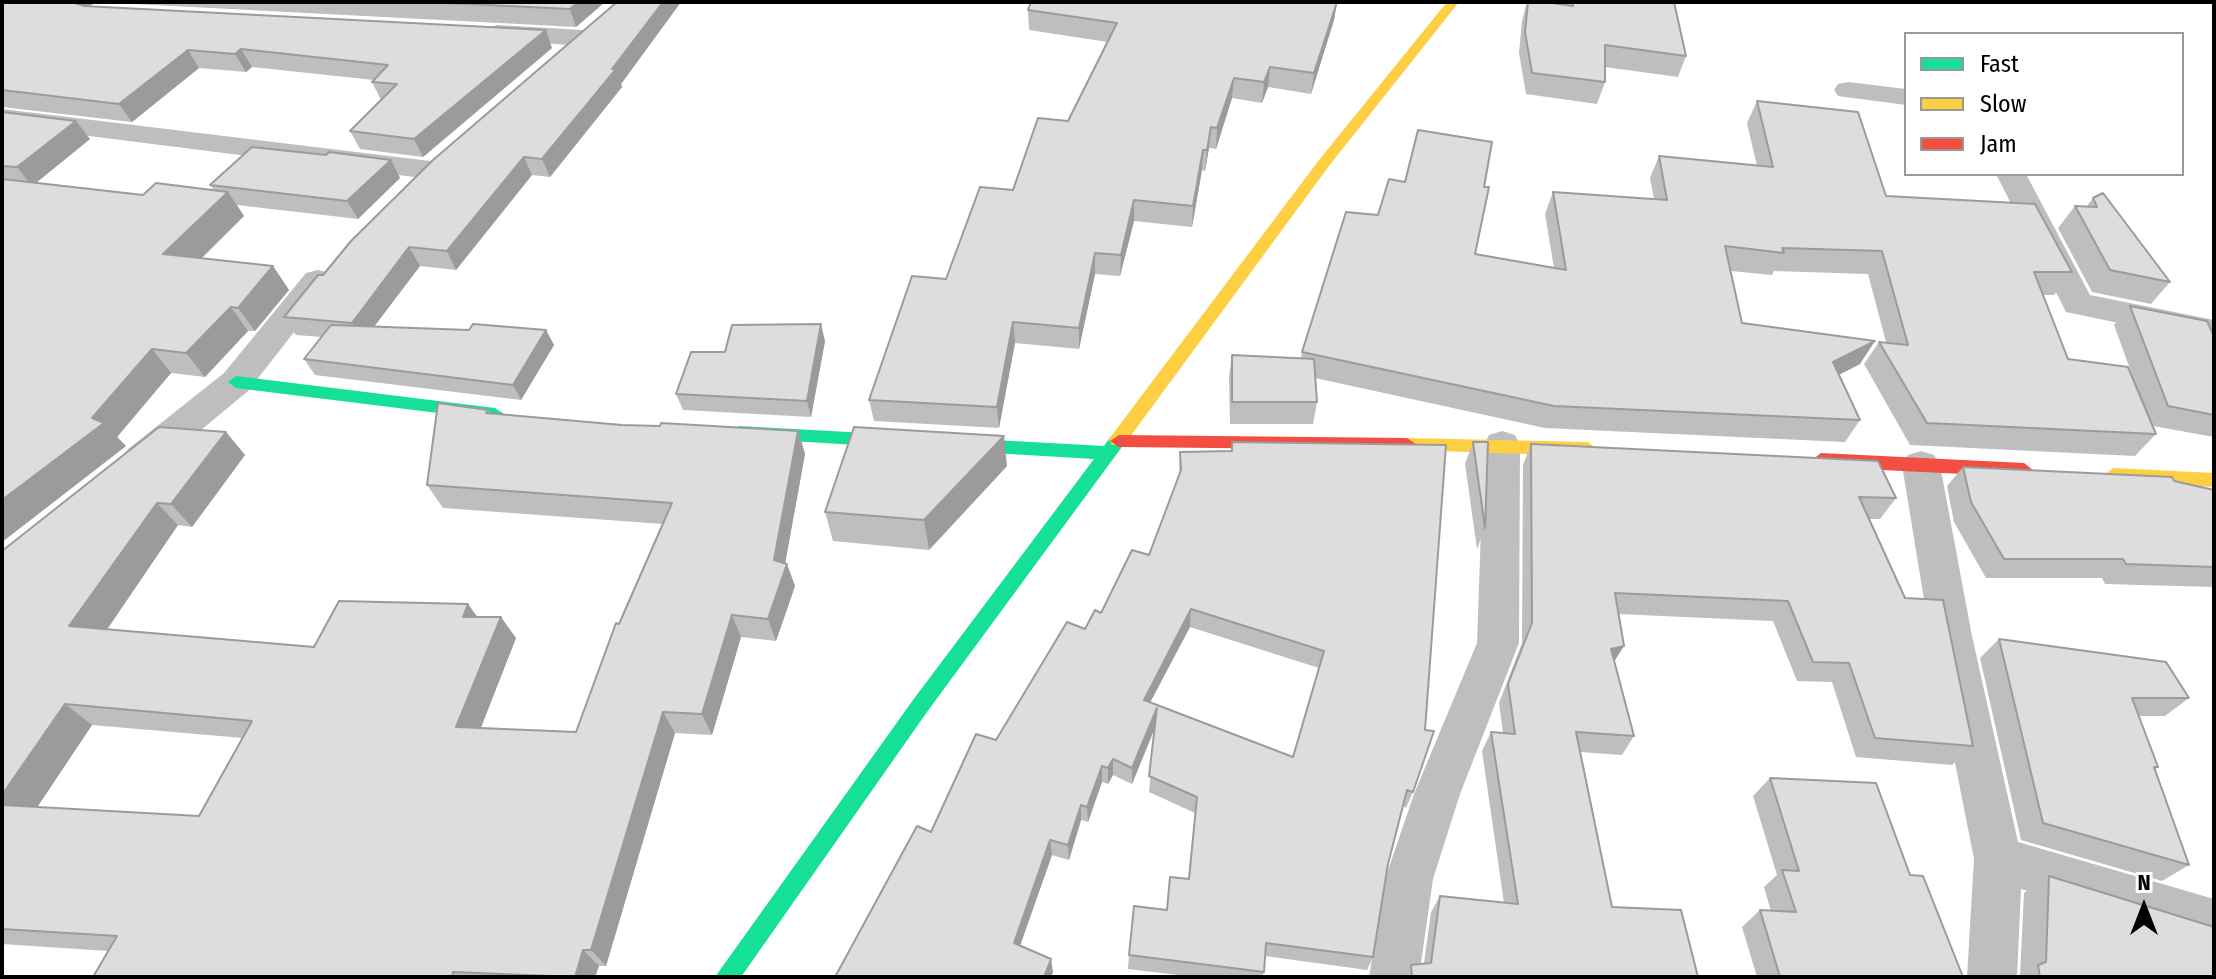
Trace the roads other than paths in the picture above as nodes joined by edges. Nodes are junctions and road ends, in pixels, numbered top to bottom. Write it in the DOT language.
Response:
graph roads {
  1 [pos="1448,3"];
  2 [pos="472,32"];
  3 [pos="547,68"];
  4 [pos="1848,90"];
  5 [pos="1904,97"];
  6 [pos="2,117"];
  7 [pos="2012,176"];
  8 [pos="397,203"];
  9 [pos="342,257"];
  10 [pos="2214,353"];
  11 [pos="236,382"];
  12 [pos="517,417"];
  13 [pos="720,431"];
  14 [pos="1502,445"];
  15 [pos="1114,447"];
  16 [pos="1611,450"];
  17 [pos="1797,459"];
  18 [pos="1921,465"];
  19 [pos="2045,471"];
  20 [pos="2091,474"];
  21 [pos="2214,480"];
  22 [pos="113,482"];
  23 [pos="1998,859"];
  24 [pos="2214,924"];
  25 [pos="727,977"];
  26 [pos="1394,977"];
  27 [pos="1992,977"];
  1 -- 15 [label="street"];
  2 -- 3 [label="street"];
  4 -- 5 [label="street"];
  6 -- 8 [label="street"];
  7 -- 10 [label="street"];
  9 -- 11 [label="street"];
  11 -- 12 [label="street"];
  11 -- 22 [label="street"];
  13 -- 15 [label="street"];
  14 -- 15 [label="street"];
  14 -- 16 [label="street"];
  14 -- 26 [label="street"];
  15 -- 25 [label="street"];
  17 -- 18 [label="street"];
  18 -- 19 [label="street"];
  18 -- 23 [label="street"];
  20 -- 21 [label="street"];
  23 -- 24 [label="street"];
  23 -- 27 [label="street"];
}
